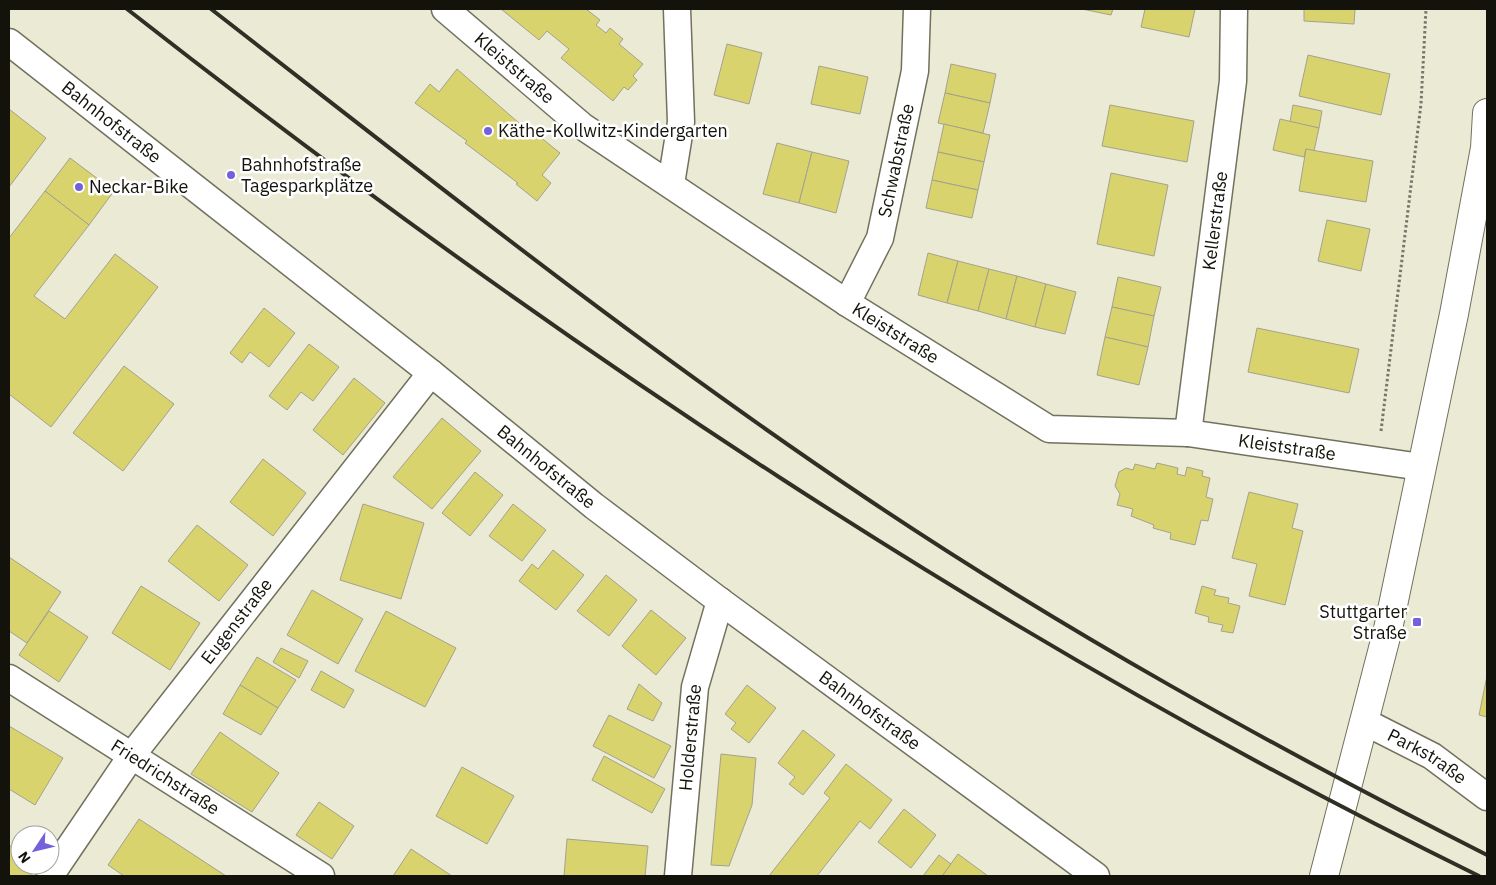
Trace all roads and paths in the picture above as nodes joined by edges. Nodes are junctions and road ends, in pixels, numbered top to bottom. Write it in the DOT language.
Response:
graph roads {
  1 [pos="445,9"];
  2 [pos="677,9"];
  3 [pos="917,9"];
  4 [pos="1234,9"];
  5 [pos="1426,9"];
  6 [pos="9,42"];
  7 [pos="1487,113"];
  8 [pos="671,184"];
  9 [pos="847,303"];
  10 [pos="431,372"];
  11 [pos="1188,433"];
  12 [pos="1377,461"];
  13 [pos="1422,467"];
  14 [pos="720,601"];
  15 [pos="9,678"];
  16 [pos="1365,722"];
  17 [pos="132,755"];
  18 [pos="1487,797"];
  19 [pos="50,876"];
  20 [pos="321,876"];
  21 [pos="678,876"];
  22 [pos="1096,876"];
  23 [pos="1324,876"];
  1 -- 8 [label="street, Kleiststraße"];
  2 -- 8 [label="street"];
  3 -- 9 [label="street, Schwabstraße"];
  4 -- 11 [label="street, Kellerstraße"];
  5 -- 12 [label="path"];
  6 -- 10 [label="street, Bahnhofstraße"];
  7 -- 13 [label="street"];
  8 -- 9 [label="street, Kleiststraße"];
  9 -- 11 [label="street, Kleiststraße"];
  10 -- 14 [label="street, Bahnhofstraße"];
  10 -- 17 [label="street, Eugenstraße"];
  11 -- 12 [label="street, Kleiststraße"];
  12 -- 13 [label="street, Kleiststraße"];
  13 -- 16 [label="street"];
  14 -- 21 [label="street, Holderstraße"];
  14 -- 22 [label="street, Bahnhofstraße"];
  15 -- 17 [label="street, Friedrichstraße"];
  16 -- 18 [label="street, Parkstraße"];
  16 -- 23 [label="street"];
  17 -- 19 [label="street, Eugenstraße"];
  17 -- 20 [label="street, Friedrichstraße"];
}
